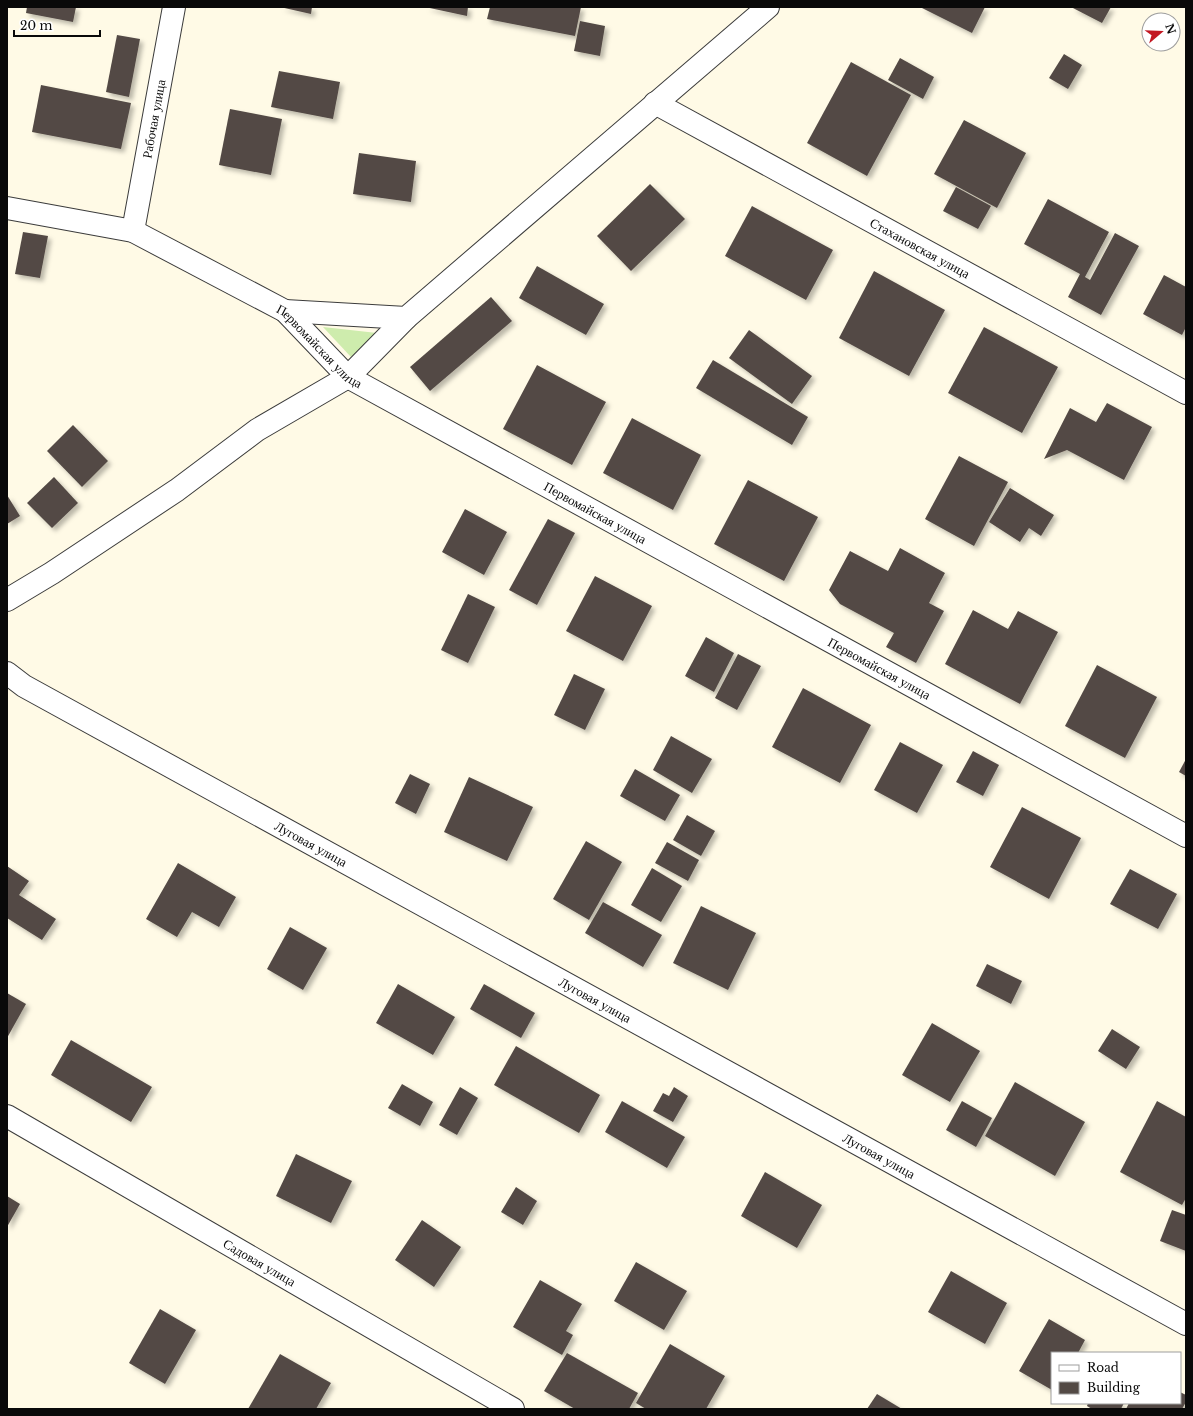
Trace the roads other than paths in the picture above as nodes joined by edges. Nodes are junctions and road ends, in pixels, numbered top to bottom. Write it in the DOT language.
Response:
graph roads {
  1 [pos="174,7"];
  2 [pos="768,7"];
  3 [pos="655,103"];
  4 [pos="7,208"];
  5 [pos="133,231"];
  6 [pos="285,310"];
  7 [pos="406,318"];
  8 [pos="348,377"];
  9 [pos="1186,393"];
  10 [pos="7,600"];
  11 [pos="7,673"];
  12 [pos="1186,836"];
  13 [pos="7,1116"];
  14 [pos="1186,1324"];
  15 [pos="513,1409"];
  1 -- 5 [label="street, Рабочая улица"];
  2 -- 3 [label="street"];
  3 -- 7 [label="street"];
  3 -- 9 [label="street, Стахановская улица"];
  4 -- 5 [label="street, Первомайская улица"];
  5 -- 6 [label="street, Первомайская улица"];
  6 -- 7 [label="street"];
  6 -- 8 [label="street, Первомайская улица"];
  7 -- 8 [label="street"];
  8 -- 10 [label="street"];
  8 -- 12 [label="street, Первомайская улица"];
  11 -- 14 [label="street, Луговая улица"];
  13 -- 15 [label="street, Садовая улица"];
}
